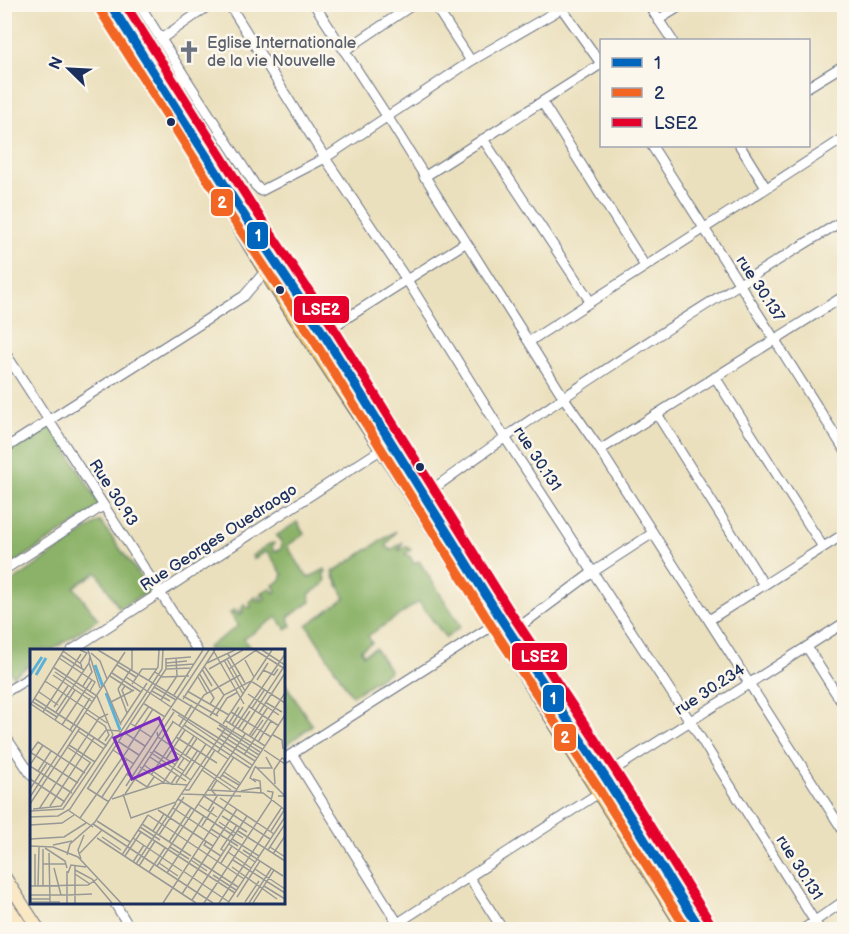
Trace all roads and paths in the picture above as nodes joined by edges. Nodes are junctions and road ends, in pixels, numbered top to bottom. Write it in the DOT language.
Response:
graph roads {
  1 [pos="99,4"];
  2 [pos="110,4"];
  3 [pos="139,4"];
  4 [pos="211,4"];
  5 [pos="229,4"];
  6 [pos="314,4"];
  7 [pos="414,4"];
  8 [pos="434,4"];
  9 [pos="648,4"];
  10 [pos="684,4"];
  11 [pos="563,6"];
  12 [pos="399,9"];
  13 [pos="658,20"];
  14 [pos="161,39"];
  15 [pos="671,39"];
  16 [pos="344,51"];
  17 [pos="471,61"];
  18 [pos="600,63"];
  19 [pos="844,65"];
  20 [pos="600,66"];
  21 [pos="183,74"];
  22 [pos="810,86"];
  23 [pos="170,99"];
  24 [pos="542,102"];
  25 [pos="387,116"];
  26 [pos="844,138"];
  27 [pos="483,139"];
  28 [pos="653,147"];
  29 [pos="741,147"];
  30 [pos="325,158"];
  31 [pos="424,177"];
  32 [pos="766,188"];
  33 [pos="844,220"];
  34 [pos="703,228"];
  35 [pos="465,243"];
  36 [pos="275,259"];
  37 [pos="645,266"];
  38 [pos="266,271"];
  39 [pos="407,280"];
  40 [pos="740,284"];
  41 [pos="844,296"];
  42 [pos="590,301"];
  43 [pos="323,333"];
  44 [pos="775,339"];
  45 [pos="530,341"];
  46 [pos="4,351"];
  47 [pos="715,377"];
  48 [pos="564,398"];
  49 [pos="657,414"];
  50 [pos="49,421"];
  51 [pos="504,436"];
  52 [pos="4,449"];
  53 [pos="382,449"];
  54 [pos="844,449"];
  55 [pos="600,450"];
  56 [pos="425,495"];
  57 [pos="103,506"];
  58 [pos="653,533"];
  59 [pos="844,534"];
  60 [pos="823,548"];
  61 [pos="4,570"];
  62 [pos="593,572"];
  63 [pos="764,585"];
  64 [pos="161,594"];
  65 [pos="709,620"];
  66 [pos="844,623"];
  67 [pos="492,626"];
  68 [pos="511,633"];
  69 [pos="807,647"];
  70 [pos="75,649"];
  71 [pos="195,649"];
  72 [pos="30,677"];
  73 [pos="749,682"];
  74 [pos="4,693"];
  75 [pos="844,706"];
  76 [pos="690,721"];
  77 [pos="4,734"];
  78 [pos="293,755"];
  79 [pos="285,759"];
  80 [pos="30,773"];
  81 [pos="602,784"];
  82 [pos="844,832"];
  83 [pos="4,876"];
  84 [pos="469,877"];
  85 [pos="4,900"];
  86 [pos="844,901"];
  87 [pos="115,904"];
  88 [pos="817,925"];
  89 [pos="400,926"];
  90 [pos="24,930"];
  91 [pos="39,930"];
  92 [pos="131,930"];
  93 [pos="387,930"];
  94 [pos="503,930"];
  95 [pos="686,930"];
  96 [pos="701,930"];
  97 [pos="802,930"];
  1 -- 38 [label="main road"];
  2 -- 23 [label="main road"];
  3 -- 14 [label="street"];
  4 -- 14 [label="street"];
  5 -- 30 [label="street, rue 30.131"];
  6 -- 16 [label="street"];
  7 -- 12 [label="street"];
  8 -- 17 [label="street"];
  9 -- 13 [label="street"];
  10 -- 13 [label="street"];
  11 -- 17 [label="street"];
  11 -- 18 [label="street"];
  12 -- 16 [label="street"];
  13 -- 15 [label="street"];
  14 -- 21 [label="street"];
  16 -- 25 [label="street"];
  17 -- 25 [label="street"];
  19 -- 22 [label="street"];
  20 -- 24 [label="street"];
  21 -- 23 [label="street"];
  21 -- 30 [label="street"];
  23 -- 36 [label="main road"];
  24 -- 27 [label="street"];
  24 -- 37 [label="street"];
  25 -- 30 [label="street"];
  25 -- 31 [label="street"];
  26 -- 32 [label="street"];
  27 -- 31 [label="street"];
  27 -- 42 [label="street"];
  28 -- 34 [label="street, rue 30.137"];
  29 -- 32 [label="street"];
  30 -- 39 [label="street, rue 30.131"];
  31 -- 35 [label="street"];
  32 -- 34 [label="street"];
  33 -- 40 [label="street"];
  34 -- 37 [label="street"];
  34 -- 40 [label="street, rue 30.137"];
  35 -- 39 [label="street"];
  35 -- 45 [label="street"];
  36 -- 38 [label="street"];
  36 -- 43 [label="main road"];
  37 -- 42 [label="street"];
  38 -- 50 [label="street"];
  38 -- 53 [label="main road"];
  39 -- 43 [label="street"];
  39 -- 51 [label="street, rue 30.131"];
  40 -- 44 [label="street, rue 30.137"];
  40 -- 48 [label="street"];
  41 -- 44 [label="street"];
  42 -- 45 [label="street"];
  43 -- 56 [label="main road"];
  44 -- 47 [label="street"];
  44 -- 54 [label="street, rue 30.137"];
  45 -- 48 [label="street"];
  46 -- 50 [label="street, Rue 30.93"];
  47 -- 49 [label="street"];
  47 -- 60 [label="street"];
  48 -- 51 [label="street"];
  48 -- 55 [label="street"];
  49 -- 55 [label="street"];
  49 -- 63 [label="street"];
  50 -- 52 [label="street"];
  50 -- 57 [label="street, Rue 30.93"];
  51 -- 56 [label="street"];
  51 -- 62 [label="street, rue 30.131"];
  53 -- 64 [label="street, Rue Georges Ouedraogo"];
  53 -- 67 [label="main road"];
  55 -- 58 [label="street"];
  56 -- 68 [label="main road"];
  57 -- 61 [label="street"];
  57 -- 64 [label="street, Rue 30.93"];
  58 -- 62 [label="street"];
  58 -- 65 [label="street"];
  59 -- 60 [label="street"];
  60 -- 63 [label="street"];
  62 -- 68 [label="street"];
  62 -- 76 [label="street, rue 30.131"];
  63 -- 65 [label="street"];
  64 -- 70 [label="street, Rue Georges Ouedraogo"];
  64 -- 71 [label="street, Rue 30.93"];
  65 -- 73 [label="street"];
  66 -- 69 [label="street, rue 30.234"];
  67 -- 78 [label="street"];
  67 -- 81 [label="main road"];
  68 -- 81 [label="main road"];
  69 -- 73 [label="street, rue 30.234"];
  69 -- 75 [label="street"];
  72 -- 74 [label="street"];
  73 -- 76 [label="street, rue 30.234"];
  73 -- 82 [label="street"];
  76 -- 81 [label="street, rue 30.234"];
  76 -- 88 [label="street, rue 30.131"];
  77 -- 80 [label="street"];
  78 -- 79 [label="street"];
  78 -- 89 [label="street"];
  81 -- 84 [label="street, rue 30.234"];
  81 -- 95 [label="main road"];
  81 -- 96 [label="main road"];
  83 -- 91 [label="main road"];
  84 -- 89 [label="street, rue 30.234"];
  84 -- 94 [label="street"];
  85 -- 90 [label="main road"];
  86 -- 88 [label="street"];
  87 -- 92 [label="street"];
  88 -- 97 [label="street"];
  89 -- 93 [label="street, rue 30.234"];
}
